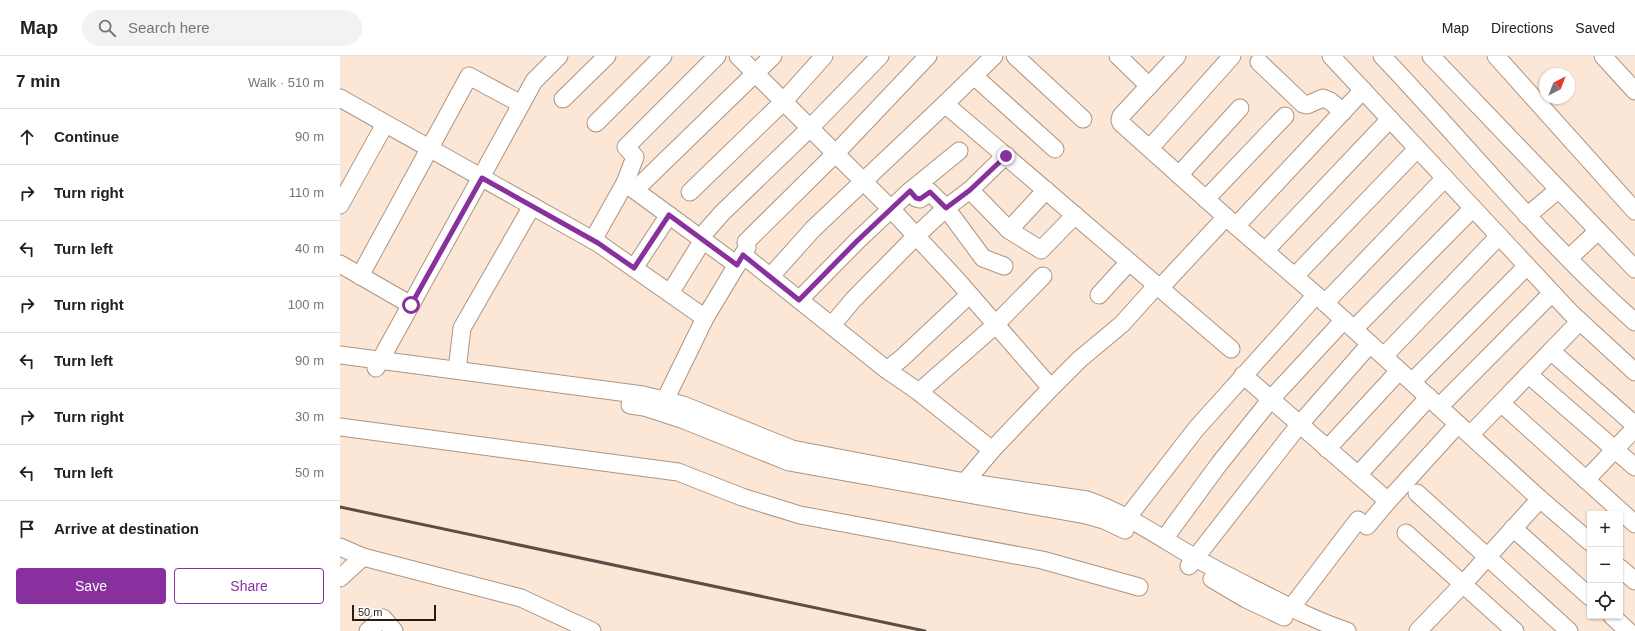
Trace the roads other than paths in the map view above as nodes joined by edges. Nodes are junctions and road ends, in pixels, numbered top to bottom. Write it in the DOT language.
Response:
graph roads {
  1 [pos="559,56"];
  2 [pos="607,56"];
  3 [pos="663,56"];
  4 [pos="717,56"];
  5 [pos="738,56"];
  6 [pos="773,56"];
  7 [pos="824,56"];
  8 [pos="880,56"];
  9 [pos="928,56"];
  10 [pos="994,56"];
  11 [pos="1015,56"];
  12 [pos="1118,56"];
  13 [pos="1177,56"];
  14 [pos="1232,56"];
  15 [pos="1332,56"];
  16 [pos="1382,56"];
  17 [pos="1431,56"];
  18 [pos="1496,56"];
  19 [pos="1603,56"];
  20 [pos="1259,62"];
  21 [pos="755,74"];
  22 [pos="974,76"];
  23 [pos="1149,86"];
  24 [pos="1363,90"];
  25 [pos="1635,91"];
  26 [pos="340,98"];
  27 [pos="563,99"];
  28 [pos="783,102"];
  29 [pos="521,104"];
  30 [pos="945,104"];
  31 [pos="1240,108"];
  32 [pos="1343,112"];
  33 [pos="1285,116"];
  34 [pos="1083,119"];
  35 [pos="1390,119"];
  36 [pos="596,123"];
  37 [pos="386,124"];
  38 [pos="809,129"];
  39 [pos="429,148"];
  40 [pos="1150,148"];
  41 [pos="1055,149"];
  42 [pos="1417,149"];
  43 [pos="958,151"];
  44 [pos="835,154"];
  45 [pos="1006,156"];
  46 [pos="1179,175"];
  47 [pos="482,178"];
  48 [pos="1445,178"];
  49 [pos="862,181"];
  50 [pos="630,186"];
  51 [pos="970,190"];
  52 [pos="1046,190"];
  53 [pos="1558,190"];
  54 [pos="910,191"];
  55 [pos="690,192"];
  56 [pos="1206,199"];
  57 [pos="340,205"];
  58 [pos="532,206"];
  59 [pos="946,208"];
  60 [pos="1473,208"];
  61 [pos="891,209"];
  62 [pos="1635,210"];
  63 [pos="669,215"];
  64 [pos="1075,215"];
  65 [pos="1527,216"];
  66 [pos="1231,221"];
  67 [pos="1010,230"];
  68 [pos="1598,231"];
  69 [pos="916,236"];
  70 [pos="1499,236"];
  71 [pos="702,239"];
  72 [pos="593,240"];
  73 [pos="1265,251"];
  74 [pos="1569,258"];
  75 [pos="740,260"];
  76 [pos="1129,262"];
  77 [pos="340,264"];
  78 [pos="1004,266"];
  79 [pos="1527,266"];
  80 [pos="634,268"];
  81 [pos="1635,269"];
  82 [pos="360,276"];
  83 [pos="1043,276"];
  84 [pos="1295,276"];
  85 [pos="770,277"];
  86 [pos="1158,286"];
  87 [pos="670,293"];
  88 [pos="1552,293"];
  89 [pos="970,295"];
  90 [pos="1099,295"];
  91 [pos="1320,299"];
  92 [pos="799,300"];
  93 [pos="411,305"];
  94 [pos="705,318"];
  95 [pos="1580,321"];
  96 [pos="1635,322"];
  97 [pos="995,324"];
  98 [pos="832,325"];
  99 [pos="1349,325"];
  100 [pos="1370,344"];
  101 [pos="1231,349"];
  102 [pos="1551,351"];
  103 [pos="340,355"];
  104 [pos="1384,356"];
  105 [pos="340,365"];
  106 [pos="377,365"];
  107 [pos="457,370"];
  108 [pos="887,370"];
  109 [pos="1399,370"];
  110 [pos="1635,372"];
  111 [pos="1243,375"];
  112 [pos="1528,375"];
  113 [pos="1412,382"];
  114 [pos="1051,388"];
  115 [pos="918,392"];
  116 [pos="1271,400"];
  117 [pos="1434,402"];
  118 [pos="1501,403"];
  119 [pos="663,406"];
  120 [pos="1298,424"];
  121 [pos="1458,424"];
  122 [pos="1635,426"];
  123 [pos="340,427"];
  124 [pos="1470,435"];
  125 [pos="1327,449"];
  126 [pos="992,450"];
  127 [pos="1615,450"];
  128 [pos="1635,467"];
  129 [pos="1358,475"];
  130 [pos="1586,480"];
  131 [pos="965,482"];
  132 [pos="1417,493"];
  133 [pos="1540,499"];
  134 [pos="1388,501"];
  135 [pos="1123,523"];
  136 [pos="1635,524"];
  137 [pos="1513,528"];
  138 [pos="1406,533"];
  139 [pos="1164,539"];
  140 [pos="1587,539"];
  141 [pos="340,547"];
  142 [pos="363,557"];
  143 [pos="1487,557"];
  144 [pos="1192,562"];
  145 [pos="1623,571"];
  146 [pos="340,578"];
  147 [pos="1635,582"];
  148 [pos="1463,584"];
  149 [pos="1139,587"];
  150 [pos="1587,594"];
  151 [pos="1290,608"];
  152 [pos="1616,619"];
  153 [pos="1635,627"];
  154 [pos="368,631"];
  155 [pos="394,631"];
  156 [pos="592,631"];
  157 [pos="1315,631"];
  158 [pos="1347,631"];
  159 [pos="1418,631"];
  160 [pos="1515,631"];
  161 [pos="1569,631"];
  162 [pos="1630,631"];
  1 -- 29 [label="street"];
  2 -- 27 [label="street"];
  3 -- 36 [label="street"];
  4 -- 50 [label="street"];
  5 -- 21 [label="street"];
  6 -- 21 [label="street"];
  7 -- 28 [label="street"];
  8 -- 38 [label="street"];
  9 -- 44 [label="street"];
  10 -- 22 [label="street"];
  11 -- 34 [label="street"];
  12 -- 23 [label="street"];
  13 -- 23 [label="street"];
  14 -- 40 [label="street"];
  15 -- 24 [label="street"];
  16 -- 65 [label="street"];
  17 -- 53 [label="street"];
  18 -- 62 [label="street"];
  19 -- 25 [label="street"];
  20 -- 32 [label="street"];
  21 -- 28 [label="street"];
  21 -- 50 [label="street"];
  22 -- 30 [label="street"];
  22 -- 41 [label="street"];
  23 -- 40 [label="street"];
  24 -- 32 [label="street"];
  24 -- 35 [label="street"];
  26 -- 37 [label="street"];
  28 -- 38 [label="street"];
  28 -- 55 [label="street"];
  29 -- 39 [label="street"];
  29 -- 47 [label="street"];
  30 -- 45 [label="street"];
  30 -- 49 [label="street"];
  31 -- 46 [label="street"];
  32 -- 66 [label="street"];
  33 -- 56 [label="street"];
  35 -- 42 [label="street"];
  35 -- 73 [label="street"];
  37 -- 39 [label="street"];
  37 -- 57 [label="street"];
  38 -- 44 [label="street"];
  38 -- 71 [label="street"];
  39 -- 47 [label="street"];
  39 -- 82 [label="street"];
  40 -- 46 [label="street"];
  42 -- 48 [label="street"];
  42 -- 84 [label="street"];
  43 -- 54 [label="street"];
  44 -- 49 [label="street"];
  44 -- 75 [label="street"];
  45 -- 51 [label="street"];
  45 -- 52 [label="street"];
  46 -- 56 [label="street"];
  47 -- 58 [label="street"];
  47 -- 93 [label="street"];
  48 -- 60 [label="street"];
  48 -- 91 [label="street"];
  49 -- 61 [label="street"];
  49 -- 85 [label="street"];
  50 -- 63 [label="street"];
  50 -- 72 [label="street"];
  51 -- 59 [label="street"];
  51 -- 67 [label="street"];
  52 -- 64 [label="street"];
  52 -- 67 [label="street"];
  53 -- 65 [label="street"];
  53 -- 68 [label="street"];
  54 -- 59 [label="street"];
  54 -- 61 [label="street"];
  56 -- 66 [label="street"];
  58 -- 72 [label="street"];
  58 -- 107 [label="street"];
  59 -- 69 [label="street"];
  59 -- 78 [label="street"];
  60 -- 70 [label="street"];
  60 -- 99 [label="street"];
  61 -- 69 [label="street"];
  61 -- 92 [label="street"];
  63 -- 71 [label="street"];
  63 -- 80 [label="street"];
  64 -- 67 [label="street"];
  64 -- 76 [label="street"];
  65 -- 74 [label="street"];
  66 -- 73 [label="street"];
  66 -- 86 [label="street"];
  68 -- 74 [label="street"];
  68 -- 81 [label="street"];
  69 -- 89 [label="street"];
  69 -- 98 [label="street"];
  70 -- 79 [label="street"];
  70 -- 104 [label="street"];
  71 -- 75 [label="street"];
  71 -- 87 [label="street"];
  72 -- 80 [label="street"];
  73 -- 84 [label="street"];
  74 -- 96 [label="street"];
  75 -- 85 [label="street"];
  75 -- 94 [label="street"];
  76 -- 86 [label="street"];
  76 -- 90 [label="street"];
  77 -- 82 [label="street"];
  79 -- 88 [label="street"];
  79 -- 113 [label="street"];
  80 -- 87 [label="street"];
  82 -- 93 [label="street"];
  83 -- 97 [label="street"];
  84 -- 91 [label="street"];
  85 -- 92 [label="street"];
  86 -- 101 [label="street"];
  86 -- 114 [label="street"];
  87 -- 94 [label="street"];
  88 -- 95 [label="street"];
  88 -- 117 [label="street"];
  89 -- 97 [label="street"];
  89 -- 108 [label="street"];
  91 -- 99 [label="street"];
  91 -- 111 [label="street"];
  92 -- 98 [label="street"];
  93 -- 106 [label="street"];
  94 -- 119 [label="street"];
  95 -- 102 [label="street"];
  95 -- 110 [label="street"];
  97 -- 114 [label="street"];
  97 -- 115 [label="street"];
  98 -- 108 [label="street"];
  99 -- 100 [label="street"];
  99 -- 116 [label="street"];
  100 -- 104 [label="street"];
  100 -- 120 [label="street"];
  102 -- 112 [label="street"];
  102 -- 122 [label="street"];
  103 -- 106 [label="street"];
  104 -- 109 [label="street"];
  105 -- 106 [label="street"];
  106 -- 107 [label="street"];
  106 -- 119 [label="street"];
  107 -- 119 [label="street"];
  108 -- 115 [label="street"];
  109 -- 113 [label="street"];
  109 -- 125 [label="street"];
  111 -- 116 [label="street"];
  111 -- 135 [label="street"];
  112 -- 118 [label="street"];
  112 -- 127 [label="street"];
  113 -- 117 [label="street"];
  114 -- 126 [label="street"];
  115 -- 126 [label="street"];
  116 -- 120 [label="street"];
  116 -- 139 [label="street"];
  117 -- 121 [label="street"];
  117 -- 129 [label="street"];
  118 -- 124 [label="street"];
  118 -- 130 [label="street"];
  119 -- 131 [label="street"];
  119 -- 135 [label="street"];
  120 -- 125 [label="street"];
  120 -- 144 [label="street"];
  121 -- 124 [label="street"];
  121 -- 134 [label="street"];
  122 -- 127 [label="street"];
  123 -- 149 [label="street"];
  124 -- 133 [label="street"];
  125 -- 129 [label="street"];
  126 -- 131 [label="street"];
  127 -- 128 [label="street"];
  127 -- 130 [label="street"];
  129 -- 134 [label="street"];
  130 -- 136 [label="street"];
  131 -- 135 [label="street"];
  132 -- 143 [label="street"];
  133 -- 137 [label="street"];
  133 -- 140 [label="street"];
  134 -- 151 [label="street"];
  135 -- 139 [label="street"];
  135 -- 144 [label="street"];
  137 -- 143 [label="street"];
  137 -- 150 [label="street"];
  138 -- 148 [label="street"];
  139 -- 144 [label="street"];
  141 -- 142 [label="street"];
  142 -- 146 [label="street"];
  142 -- 156 [label="street"];
  143 -- 148 [label="street"];
  143 -- 161 [label="street"];
  144 -- 151 [label="street"];
  144 -- 157 [label="street"];
  145 -- 147 [label="street"];
  148 -- 159 [label="street"];
  148 -- 160 [label="street"];
  151 -- 158 [label="street"];
  152 -- 162 [label="street"];
  153 -- 162 [label="street"];
  154 -- 155 [label="street"];
}
